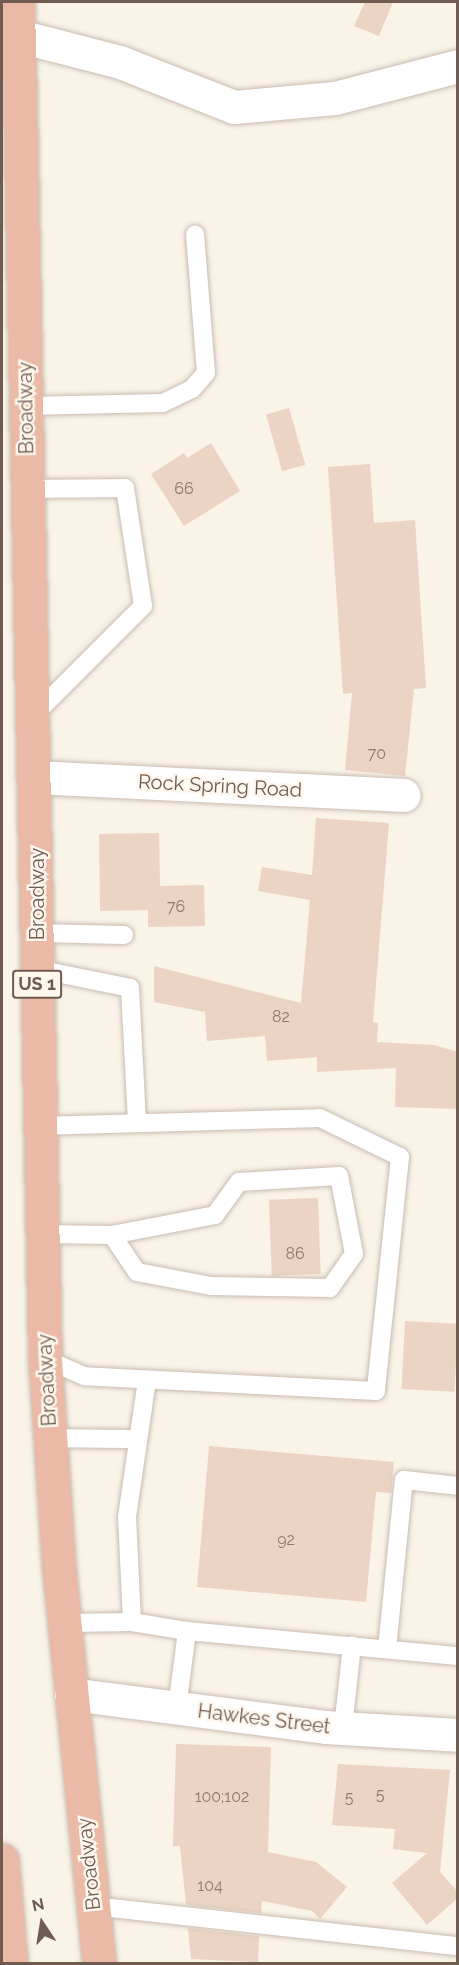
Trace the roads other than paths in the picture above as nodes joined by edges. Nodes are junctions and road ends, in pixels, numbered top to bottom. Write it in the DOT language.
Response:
graph roads {
  1 [pos="18,2"];
  2 [pos="19,36"];
  3 [pos="458,66"];
  4 [pos="195,234"];
  5 [pos="26,406"];
  6 [pos="28,489"];
  7 [pos="33,716"];
  8 [pos="35,777"];
  9 [pos="404,795"];
  10 [pos="37,933"];
  11 [pos="124,935"];
  12 [pos="37,969"];
  13 [pos="137,1121"];
  14 [pos="38,1126"];
  15 [pos="41,1234"];
  16 [pos="112,1235"];
  17 [pos="45,1359"];
  18 [pos="147,1380"];
  19 [pos="50,1438"];
  20 [pos="138,1440"];
  21 [pos="458,1486"];
  22 [pos="132,1622"];
  23 [pos="64,1623"];
  24 [pos="187,1630"];
  25 [pos="352,1645"];
  26 [pos="387,1649"];
  27 [pos="458,1656"];
  28 [pos="71,1694"];
  29 [pos="177,1708"];
  30 [pos="343,1728"];
  31 [pos="458,1735"];
  32 [pos="2,1860"];
  33 [pos="3,1903"];
  34 [pos="93,1906"];
  35 [pos="458,1946"];
  36 [pos="11,1964"];
  37 [pos="99,1964"];
  1 -- 2 [label="highway, Broadway / US 1"];
  2 -- 3 [label="street"];
  2 -- 5 [label="highway, Broadway / US 1"];
  4 -- 5 [label="lane"];
  5 -- 6 [label="highway, Broadway / US 1"];
  6 -- 7 [label="highway, Broadway / US 1"];
  6 -- 7 [label="lane"];
  7 -- 8 [label="highway, Broadway / US 1"];
  8 -- 9 [label="street, Rock Spring Road"];
  8 -- 10 [label="highway, Broadway / US 1"];
  10 -- 11 [label="lane"];
  10 -- 12 [label="highway, Broadway / US 1"];
  12 -- 13 [label="lane"];
  12 -- 14 [label="highway, Broadway / US 1"];
  13 -- 14 [label="lane"];
  13 -- 18 [label="lane"];
  14 -- 15 [label="highway, Broadway / US 1"];
  15 -- 16 [label="lane"];
  15 -- 17 [label="highway, Broadway / US 1"];
  16 -- 16 [label="lane"];
  17 -- 18 [label="lane"];
  17 -- 19 [label="highway, Broadway / US 1"];
  18 -- 20 [label="lane"];
  19 -- 20 [label="lane"];
  19 -- 23 [label="highway, Broadway / US 1"];
  20 -- 22 [label="lane"];
  21 -- 26 [label="lane"];
  22 -- 23 [label="lane"];
  22 -- 24 [label="lane"];
  23 -- 28 [label="highway, Broadway / US 1"];
  24 -- 25 [label="lane"];
  24 -- 29 [label="lane"];
  25 -- 26 [label="lane"];
  25 -- 30 [label="lane"];
  26 -- 27 [label="lane"];
  28 -- 29 [label="street, Hawkes Street"];
  28 -- 34 [label="highway, Broadway / US 1"];
  29 -- 30 [label="street, Hawkes Street"];
  30 -- 31 [label="street, Hawkes Street"];
  32 -- 33 [label="highway"];
  33 -- 36 [label="highway"];
  34 -- 35 [label="lane"];
  34 -- 37 [label="highway, Broadway / US 1"];
}
